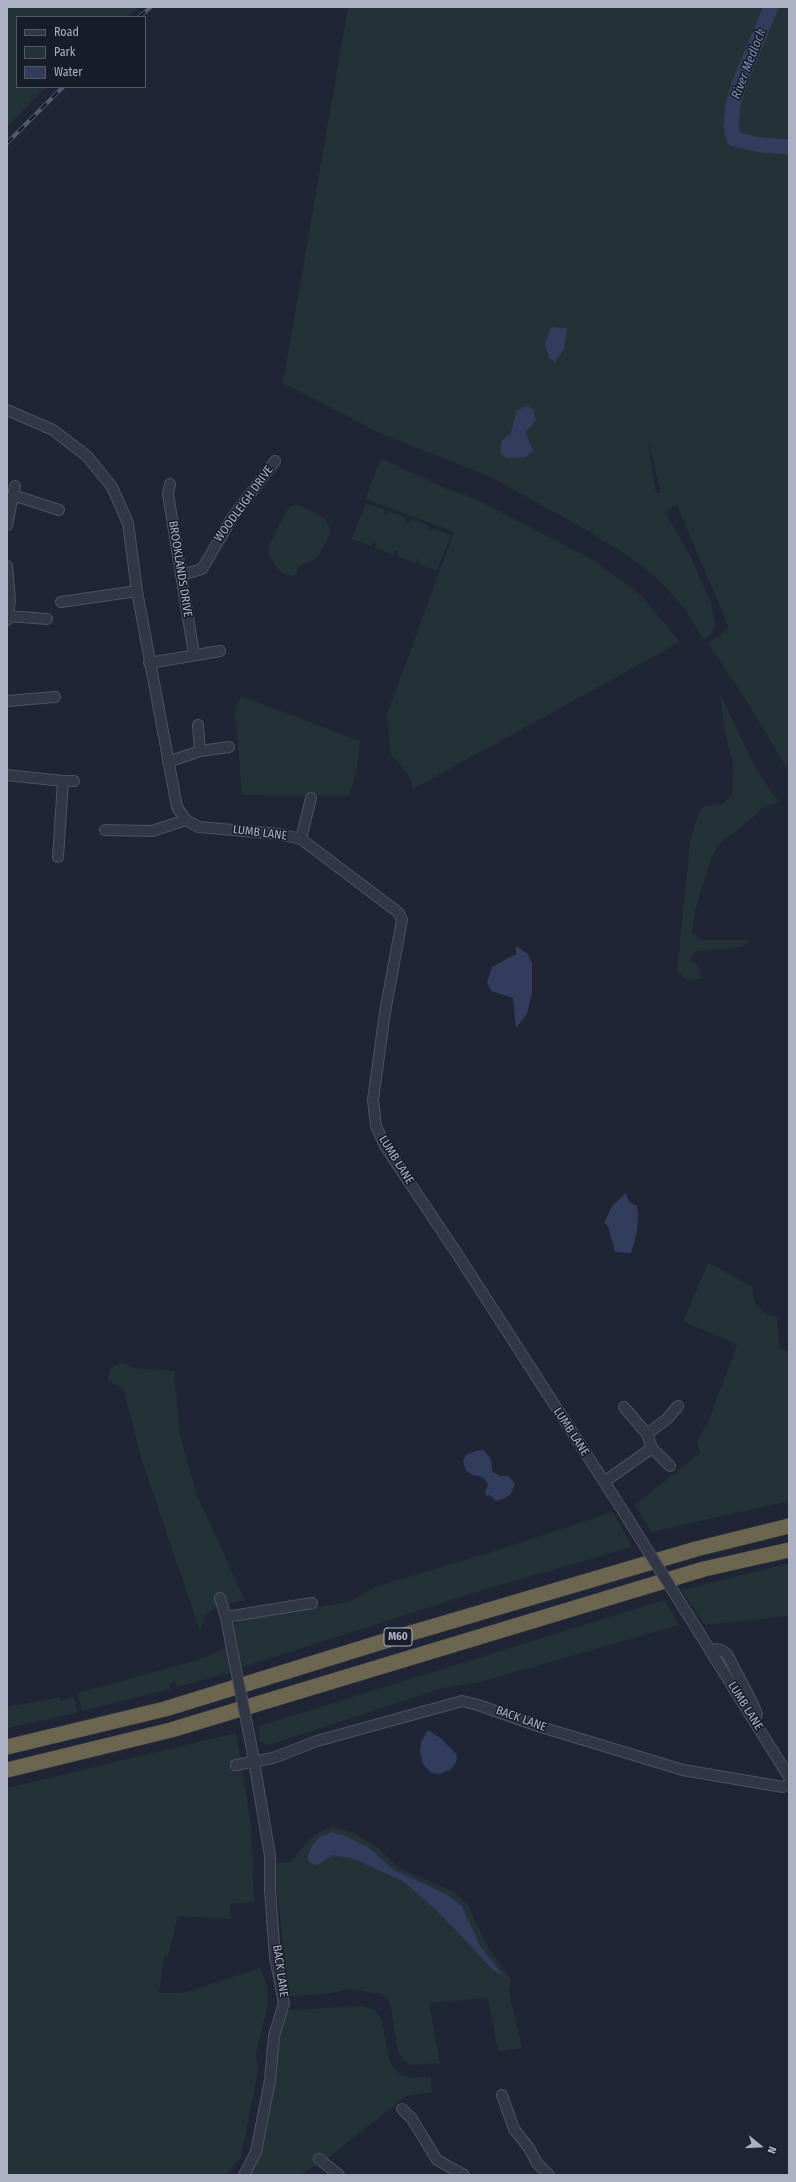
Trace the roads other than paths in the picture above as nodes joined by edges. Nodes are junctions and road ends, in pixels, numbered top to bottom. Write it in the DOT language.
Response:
graph roads {
  1 [pos="7,410"];
  2 [pos="275,462"];
  3 [pos="170,484"];
  4 [pos="59,510"];
  5 [pos="7,525"];
  6 [pos="7,566"];
  7 [pos="181,575"];
  8 [pos="8,581"];
  9 [pos="137,591"];
  10 [pos="61,602"];
  11 [pos="7,618"];
  12 [pos="47,619"];
  13 [pos="220,651"];
  14 [pos="194,654"];
  15 [pos="150,663"];
  16 [pos="55,697"];
  17 [pos="7,701"];
  18 [pos="198,725"];
  19 [pos="229,747"];
  20 [pos="200,751"];
  21 [pos="168,762"];
  22 [pos="7,775"];
  23 [pos="63,781"];
  24 [pos="74,781"];
  25 [pos="311,798"];
  26 [pos="186,820"];
  27 [pos="104,830"];
  28 [pos="301,839"];
  29 [pos="58,857"];
  30 [pos="678,1406"];
  31 [pos="624,1407"];
  32 [pos="647,1434"];
  33 [pos="652,1448"];
  34 [pos="670,1466"];
  35 [pos="604,1482"];
  36 [pos="789,1526"];
  37 [pos="789,1550"];
  38 [pos="220,1598"];
  39 [pos="312,1603"];
  40 [pos="226,1617"];
  41 [pos="7,1747"];
  42 [pos="255,1763"];
  43 [pos="236,1766"];
  44 [pos="7,1770"];
  45 [pos="789,1777"];
  46 [pos="789,1784"];
  47 [pos="502,2095"];
  48 [pos="402,2109"];
  49 [pos="319,2159"];
  50 [pos="545,2174"];
  51 [pos="244,2175"];
  52 [pos="339,2175"];
  53 [pos="464,2175"];
  1 -- 9 [label="street"];
  2 -- 7 [label="street, WOODLEIGH DRIVE"];
  3 -- 7 [label="street, BROOKLANDS DRIVE"];
  4 -- 5 [label="street"];
  6 -- 8 [label="street"];
  7 -- 14 [label="street, BROOKLANDS DRIVE"];
  8 -- 11 [label="street"];
  9 -- 10 [label="street"];
  9 -- 15 [label="street"];
  11 -- 12 [label="street"];
  13 -- 14 [label="street"];
  14 -- 15 [label="street"];
  15 -- 21 [label="street"];
  16 -- 17 [label="street"];
  18 -- 20 [label="street"];
  19 -- 20 [label="street"];
  20 -- 21 [label="street"];
  21 -- 26 [label="street"];
  22 -- 23 [label="street"];
  23 -- 24 [label="street"];
  23 -- 29 [label="street"];
  25 -- 28 [label="street"];
  26 -- 27 [label="street"];
  26 -- 28 [label="street, LUMB LANE"];
  28 -- 35 [label="street, LUMB LANE"];
  30 -- 32 [label="street"];
  31 -- 32 [label="street"];
  32 -- 33 [label="street"];
  33 -- 34 [label="street"];
  33 -- 35 [label="street"];
  35 -- 45 [label="street, LUMB LANE, bridge"];
  36 -- 41 [label="highway, M60"];
  37 -- 44 [label="highway, M60"];
  38 -- 40 [label="street"];
  39 -- 40 [label="street"];
  40 -- 42 [label="street, BACK LANE, bridge"];
  42 -- 43 [label="street, BACK LANE"];
  42 -- 46 [label="street, BACK LANE"];
  42 -- 51 [label="street, BACK LANE"];
  47 -- 50 [label="street"];
  48 -- 53 [label="street"];
  49 -- 52 [label="street"];
}
